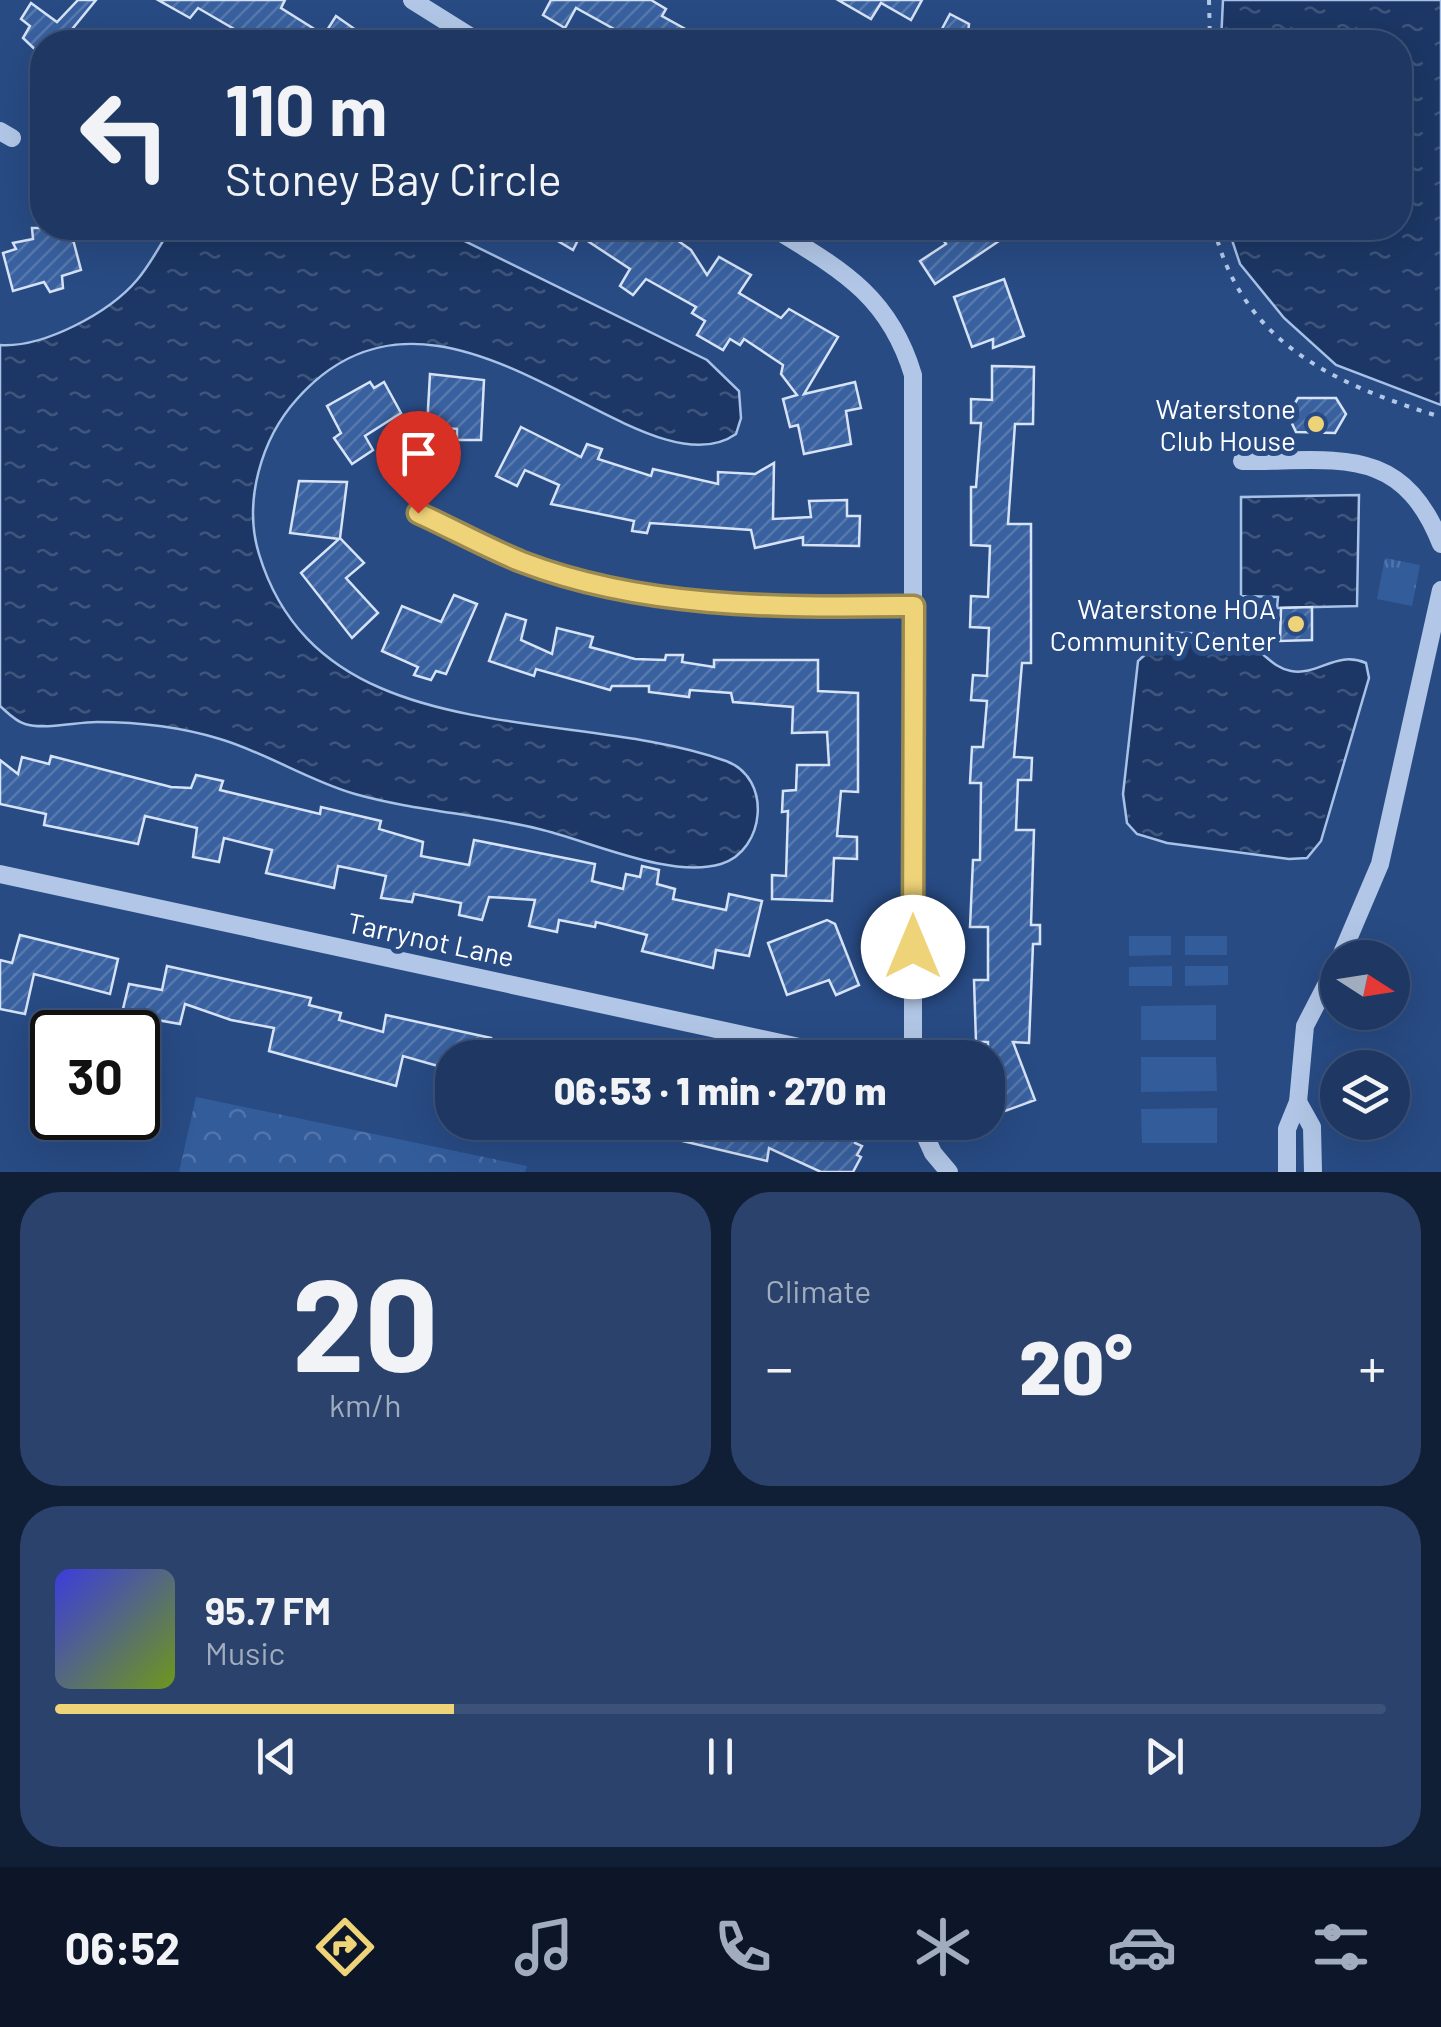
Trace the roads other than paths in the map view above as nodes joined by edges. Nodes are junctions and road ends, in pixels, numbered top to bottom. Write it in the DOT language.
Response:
graph roads {
  1 [pos="412,0"];
  2 [pos="460,30"];
  3 [pos="791,240"];
  4 [pos="1242,461"];
  5 [pos="418,513"];
  6 [pos="1441,544"];
  7 [pos="1441,590"];
  8 [pos="914,606"];
  9 [pos="0,874"];
  10 [pos="1348,940"];
  11 [pos="1320,997"];
  12 [pos="767,1040"];
  13 [pos="912,1040"];
  14 [pos="1298,1102"];
  15 [pos="927,1140"];
  16 [pos="949,1172"];
  17 [pos="1287,1172"];
  18 [pos="1313,1172"];
  1 -- 2 [label="street"];
  3 -- 8 [label="street"];
  4 -- 6 [label="street"];
  5 -- 8 [label="street"];
  7 -- 10 [label="street"];
  8 -- 13 [label="street"];
  9 -- 12 [label="street, Tarrynot Lane"];
  11 -- 14 [label="street"];
  14 -- 17 [label="street"];
  14 -- 18 [label="street"];
  15 -- 16 [label="street"];
}
